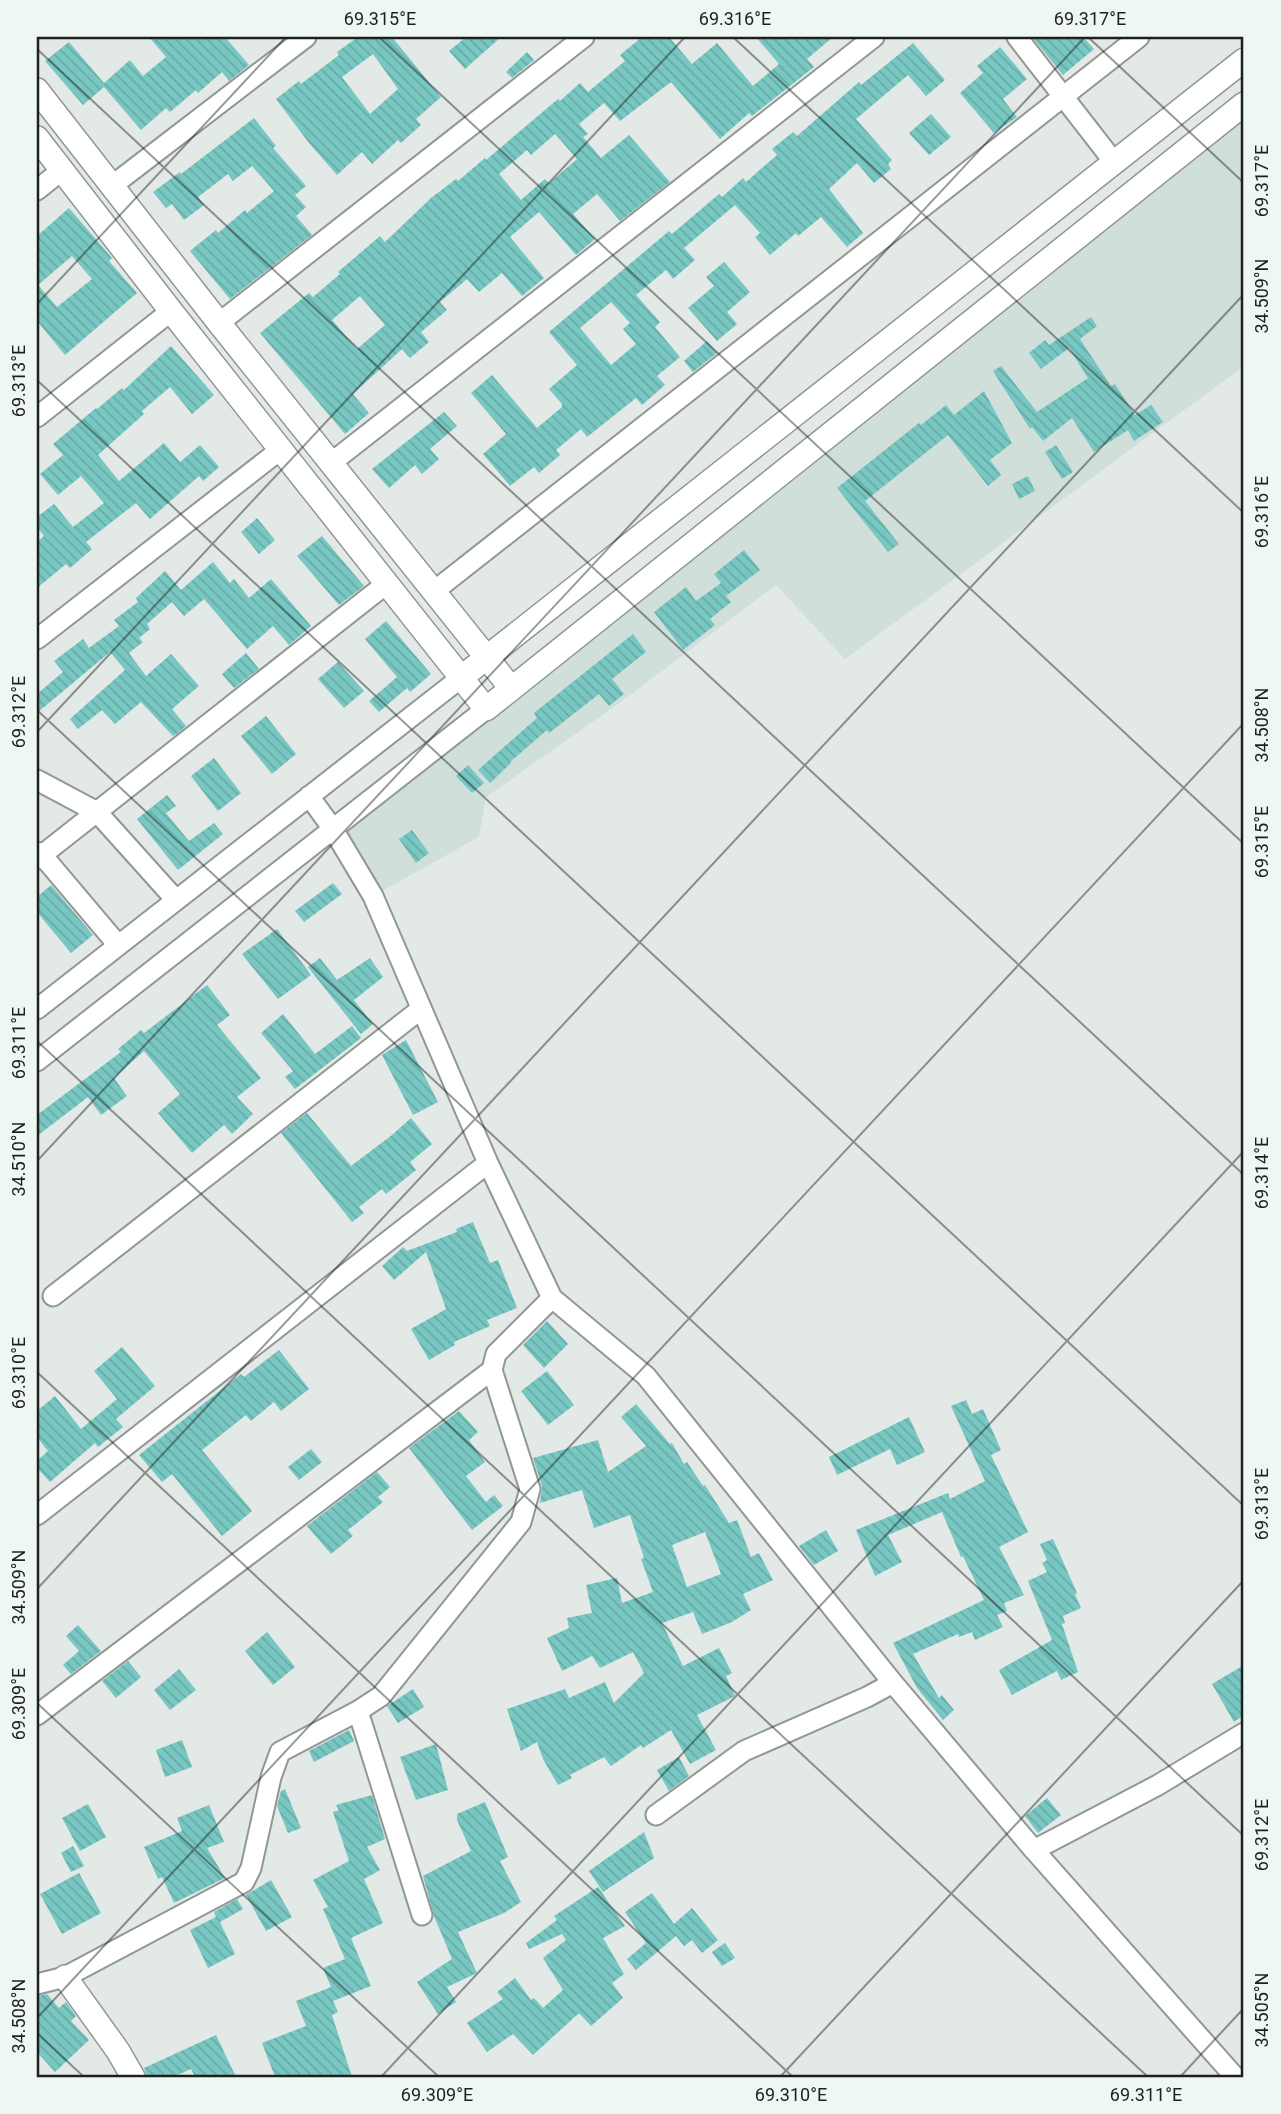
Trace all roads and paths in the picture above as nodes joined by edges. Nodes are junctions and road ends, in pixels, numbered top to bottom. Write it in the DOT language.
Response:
graph roads {
  1 [pos="306,37"];
  2 [pos="584,37"];
  3 [pos="874,37"];
  4 [pos="1017,37"];
  5 [pos="1139,37"];
  6 [pos="1244,60"];
  7 [pos="37,90"];
  8 [pos="1064,96"];
  9 [pos="1244,104"];
  10 [pos="37,138"];
  11 [pos="1114,162"];
  12 [pos="62,170"];
  13 [pos="113,185"];
  14 [pos="37,190"];
  15 [pos="171,311"];
  16 [pos="219,323"];
  17 [pos="37,417"];
  18 [pos="280,450"];
  19 [pos="331,463"];
  20 [pos="386,584"];
  21 [pos="433,592"];
  22 [pos="37,639"];
  23 [pos="485,658"];
  24 [pos="462,677"];
  25 [pos="511,688"];
  26 [pos="486,709"];
  27 [pos="37,780"];
  28 [pos="309,796"];
  29 [pos="97,811"];
  30 [pos="333,829"];
  31 [pos="38,855"];
  32 [pos="176,900"];
  33 [pos="118,945"];
  34 [pos="37,1009"];
  35 [pos="421,1009"];
  36 [pos="37,1062"];
  37 [pos="488,1163"];
  38 [pos="52,1296"];
  39 [pos="552,1298"];
  40 [pos="492,1370"];
  41 [pos="37,1515"];
  42 [pos="893,1683"];
  43 [pos="358,1711"];
  44 [pos="37,1715"];
  45 [pos="1244,1733"];
  46 [pos="656,1815"];
  47 [pos="1034,1850"];
  48 [pos="422,1915"];
  49 [pos="65,1977"];
  50 [pos="37,1984"];
  51 [pos="133,2077"];
  52 [pos="1235,2077"];
  1 -- 13 [label="street"];
  2 -- 16 [label="street"];
  3 -- 19 [label="street"];
  4 -- 8 [label="street"];
  5 -- 8 [label="street"];
  6 -- 11 [label="street"];
  7 -- 13 [label="street"];
  8 -- 11 [label="street"];
  8 -- 21 [label="street"];
  9 -- 25 [label="street"];
  10 -- 12 [label="street"];
  11 -- 23 [label="street"];
  12 -- 14 [label="street"];
  12 -- 15 [label="street"];
  13 -- 16 [label="street"];
  15 -- 17 [label="street"];
  15 -- 18 [label="street"];
  16 -- 19 [label="street"];
  18 -- 20 [label="street"];
  18 -- 22 [label="street"];
  19 -- 21 [label="street"];
  20 -- 24 [label="street"];
  20 -- 29 [label="street"];
  21 -- 23 [label="street"];
  23 -- 24 [label="street"];
  23 -- 25 [label="street"];
  24 -- 26 [label="street"];
  24 -- 28 [label="street"];
  25 -- 26 [label="street"];
  26 -- 30 [label="street"];
  27 -- 29 [label="street"];
  28 -- 30 [label="street"];
  28 -- 32 [label="street"];
  29 -- 31 [label="street"];
  29 -- 32 [label="street"];
  30 -- 35 [label="street"];
  30 -- 36 [label="street"];
  31 -- 33 [label="street"];
  32 -- 33 [label="street"];
  33 -- 34 [label="street"];
  35 -- 37 [label="street"];
  35 -- 38 [label="street"];
  37 -- 39 [label="street"];
  37 -- 41 [label="street"];
  39 -- 40 [label="street"];
  39 -- 42 [label="street"];
  40 -- 43 [label="street"];
  40 -- 44 [label="street"];
  42 -- 46 [label="street"];
  42 -- 47 [label="street"];
  43 -- 48 [label="street"];
  43 -- 49 [label="street"];
  45 -- 47 [label="street"];
  47 -- 52 [label="street"];
  49 -- 50 [label="street"];
  49 -- 51 [label="street"];
}
